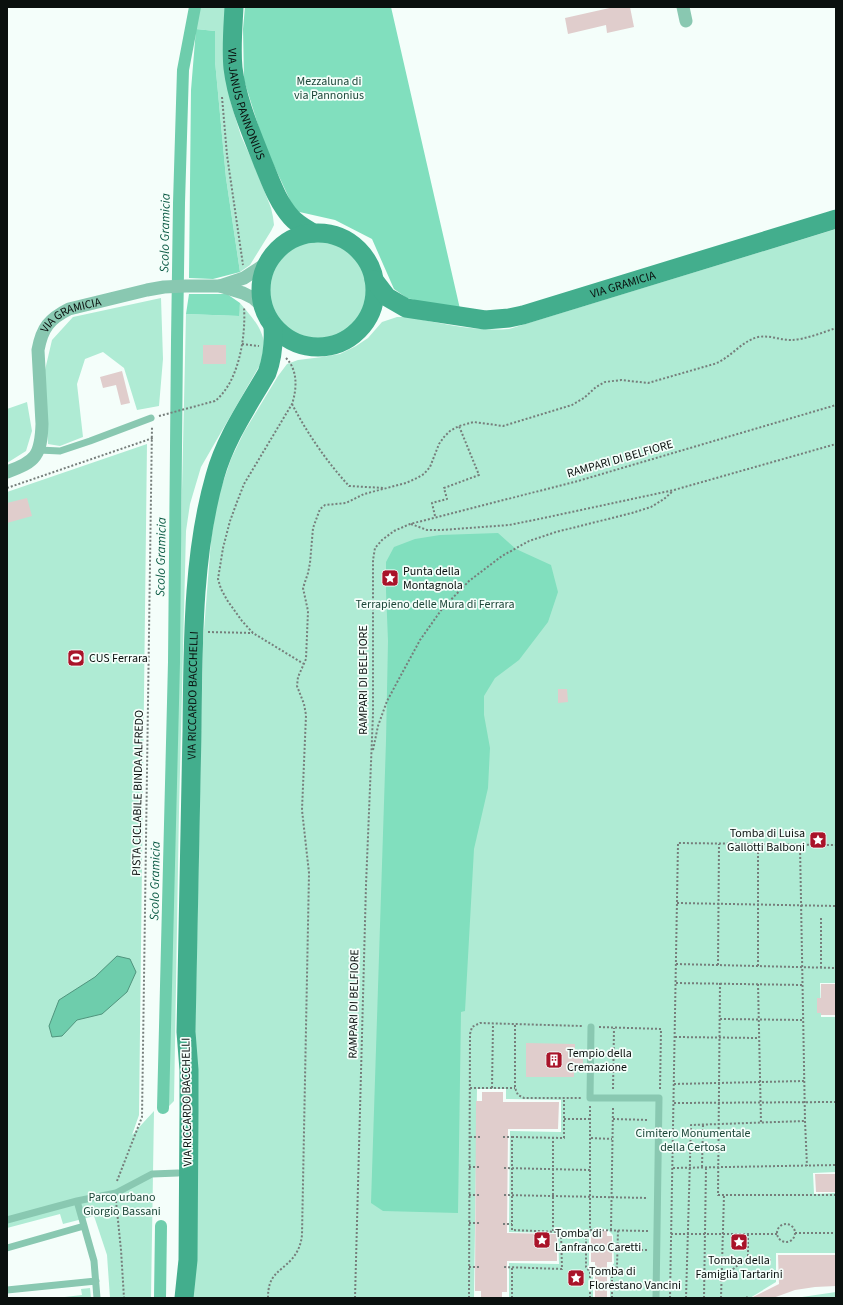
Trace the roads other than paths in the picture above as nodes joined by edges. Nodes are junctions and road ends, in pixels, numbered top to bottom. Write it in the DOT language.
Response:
graph roads {
  1 [pos="234,7"];
  2 [pos="683,7"];
  3 [pos="686,21"];
  4 [pos="277,196"];
  5 [pos="836,219"];
  6 [pos="313,233"];
  7 [pos="272,256"];
  8 [pos="374,280"];
  9 [pos="220,286"];
  10 [pos="262,306"];
  11 [pos="406,308"];
  12 [pos="273,326"];
  13 [pos="363,326"];
  14 [pos="307,347"];
  15 [pos="267,373"];
  16 [pos="151,418"];
  17 [pos="39,450"];
  18 [pos="7,472"];
  19 [pos="591,1027"];
  20 [pos="183,1173"];
  21 [pos="77,1201"];
  22 [pos="7,1220"];
  23 [pos="84,1226"];
  24 [pos="7,1248"];
  25 [pos="96,1281"];
  26 [pos="7,1290"];
  27 [pos="97,1298"];
  28 [pos="180,1298"];
  29 [pos="184,1298"];
  30 [pos="656,1298"];
  1 -- 4 [label="main road, VIA JANUS PANNONIUS"];
  2 -- 3 [label="street"];
  4 -- 6 [label="main road, VIA JANUS PANNONIUS"];
  4 -- 7 [label="main road, VIA JANUS PANNONIUS"];
  5 -- 11 [label="main road, VIA GRAMICIA"];
  6 -- 7 [label="main road, VIA GRAMICIA"];
  6 -- 8 [label="main road, VIA GRAMICIA"];
  7 -- 9 [label="street, VIA GRAMICIA"];
  7 -- 10 [label="main road, VIA GRAMICIA"];
  8 -- 11 [label="main road, VIA GRAMICIA"];
  8 -- 13 [label="main road, VIA GRAMICIA"];
  9 -- 10 [label="street, VIA GRAMICIA"];
  9 -- 17 [label="street, VIA GRAMICIA"];
  10 -- 12 [label="main road, VIA GRAMICIA"];
  11 -- 13 [label="main road, VIA GRAMICIA"];
  12 -- 14 [label="main road, VIA GRAMICIA"];
  12 -- 15 [label="main road, VIA RICCARDO BACCHELLI"];
  13 -- 14 [label="main road, VIA GRAMICIA"];
  14 -- 15 [label="main road, VIA RICCARDO BACCHELLI"];
  15 -- 20 [label="main road, VIA RICCARDO BACCHELLI"];
  16 -- 17 [label="lane"];
  17 -- 18 [label="street"];
  19 -- 30 [label="lane"];
  20 -- 21 [label="lane, VIA RICCARDO BACCHELLI"];
  20 -- 28 [label="main road, VIA RICCARDO BACCHELLI"];
  20 -- 29 [label="main road, VIA RICCARDO BACCHELLI"];
  21 -- 22 [label="lane, VIA RICCARDO BACCHELLI"];
  21 -- 23 [label="lane"];
  23 -- 24 [label="lane"];
  23 -- 25 [label="lane"];
  25 -- 26 [label="lane"];
  25 -- 27 [label="lane"];
}
